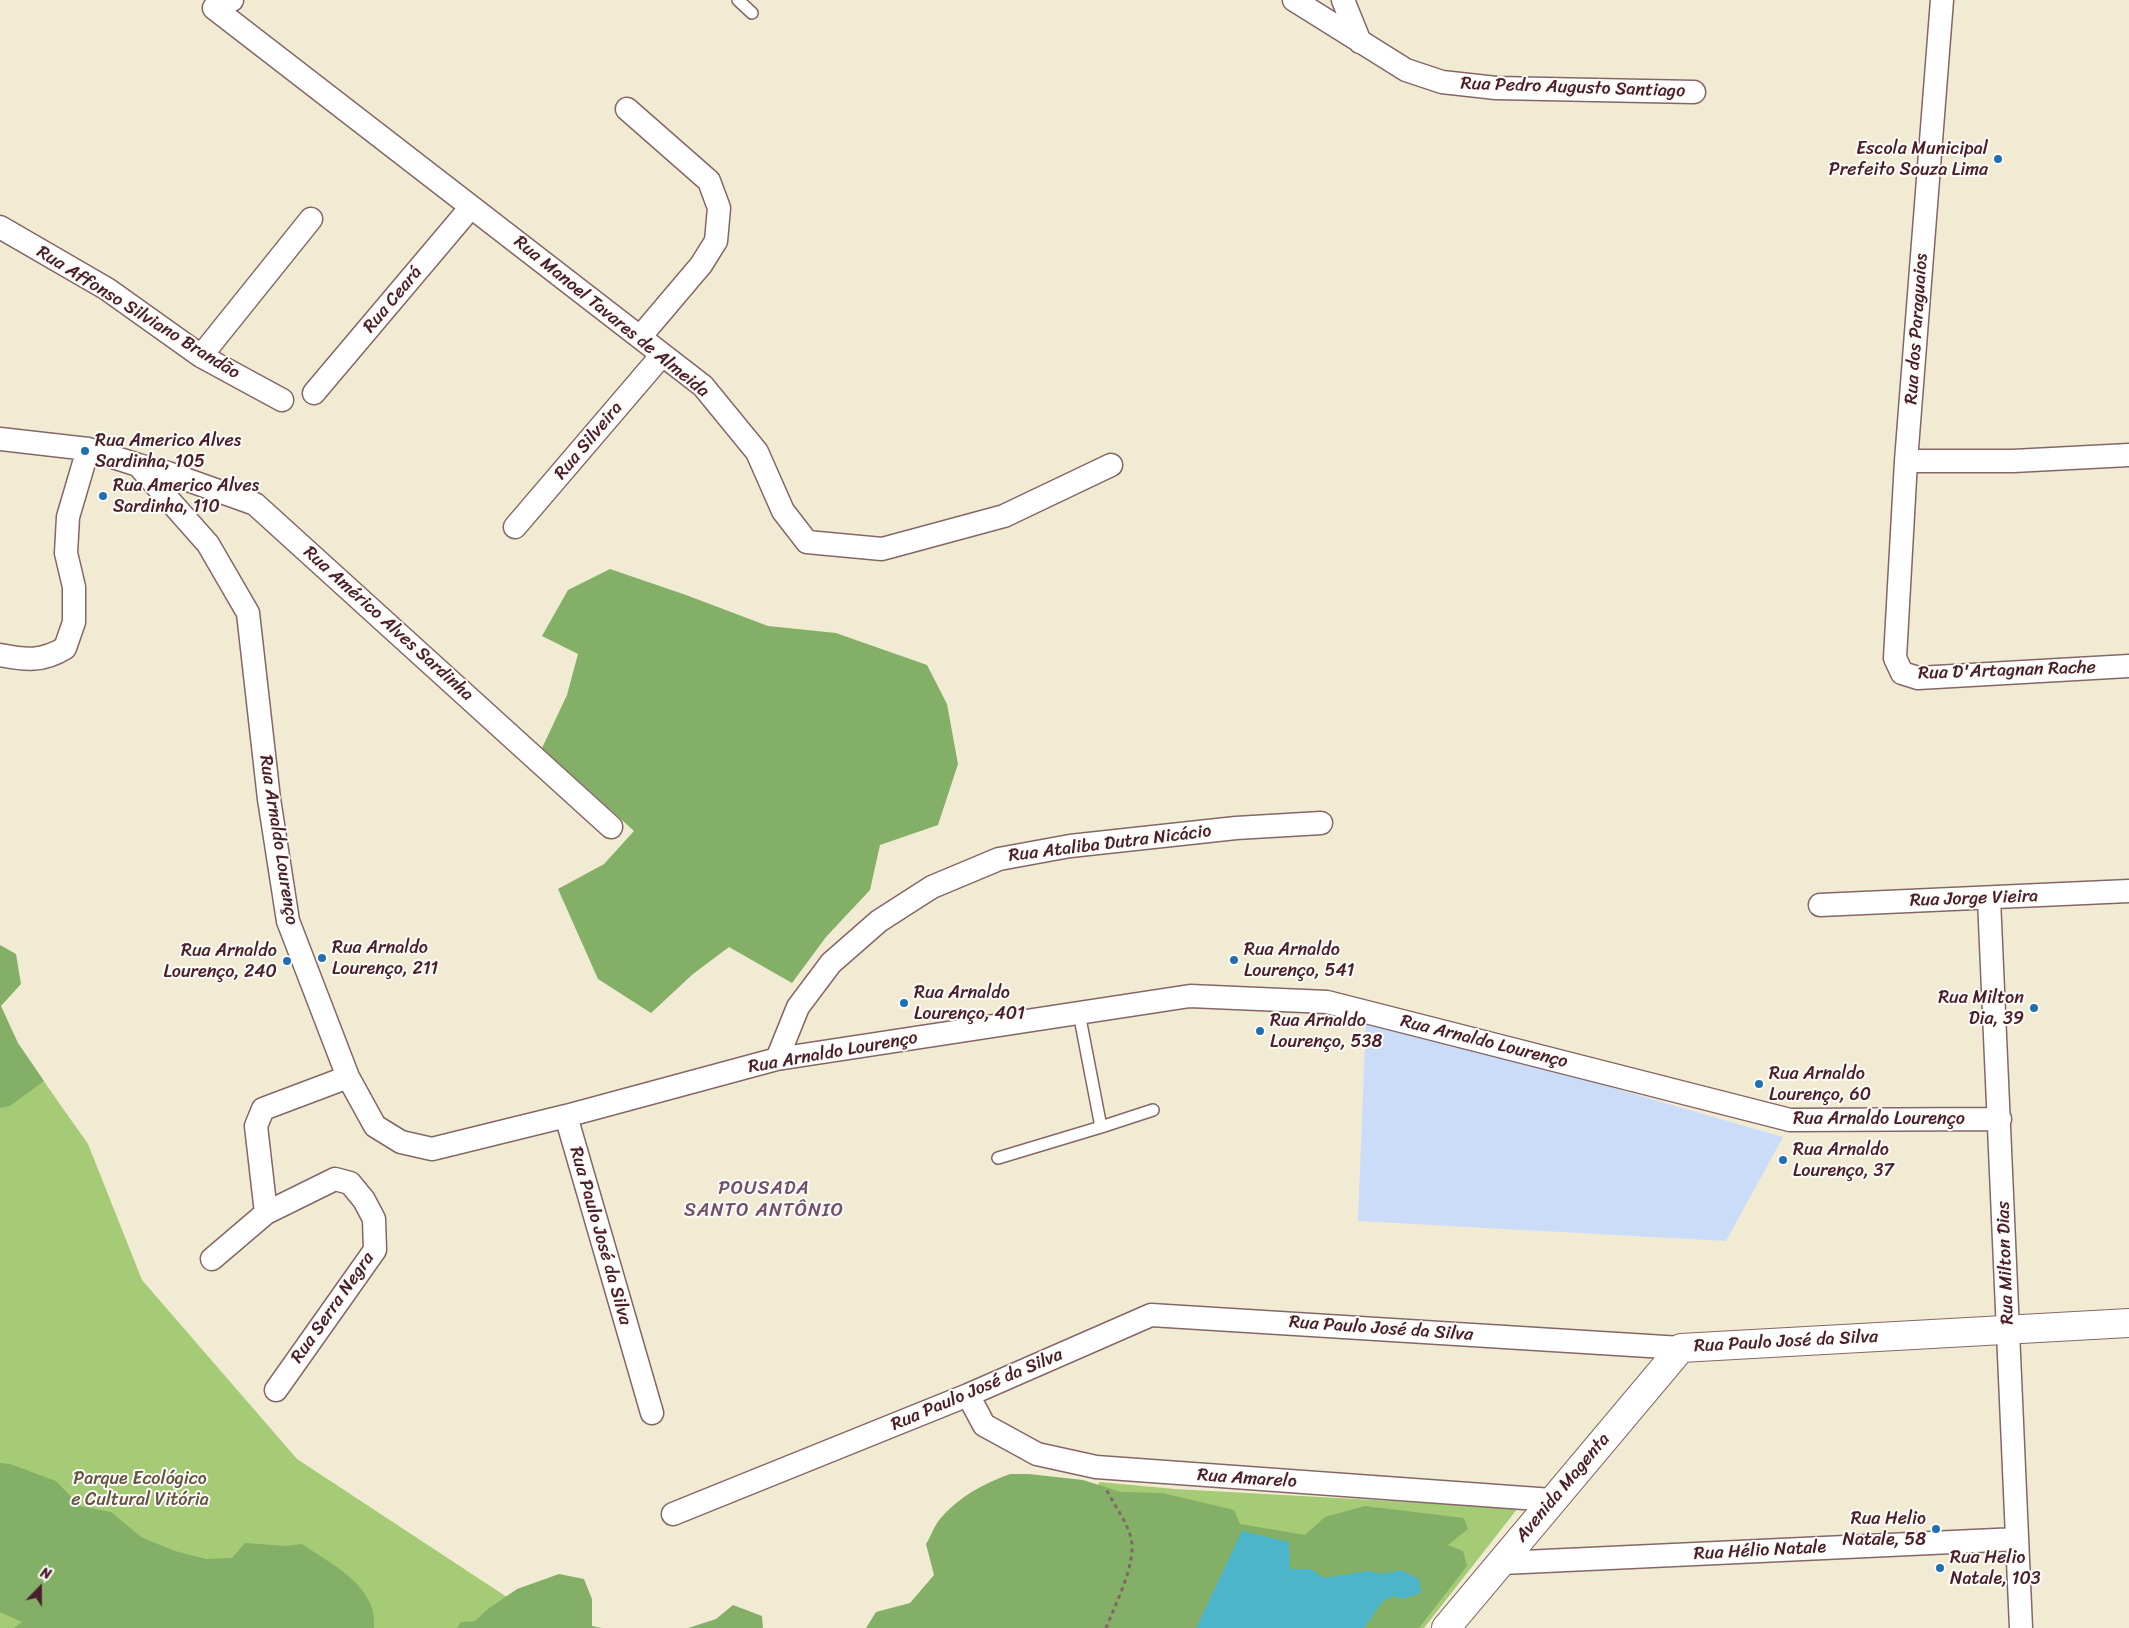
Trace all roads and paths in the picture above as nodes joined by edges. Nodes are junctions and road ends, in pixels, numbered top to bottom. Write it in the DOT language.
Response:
graph roads {
  1 [pos="738,0"];
  2 [pos="1294,0"];
  3 [pos="1343,0"];
  4 [pos="1942,0"];
  5 [pos="223,4"];
  6 [pos="752,13"];
  7 [pos="1360,42"];
  8 [pos="1694,92"];
  9 [pos="627,109"];
  10 [pos="471,207"];
  11 [pos="311,219"];
  12 [pos="0,228"];
  13 [pos="640,337"];
  14 [pos="662,354"];
  15 [pos="201,356"];
  16 [pos="314,393"];
  17 [pos="282,400"];
  18 [pos="0,439"];
  19 [pos="88,450"];
  20 [pos="2129,455"];
  21 [pos="1906,461"];
  22 [pos="138,465"];
  23 [pos="1111,465"];
  24 [pos="515,528"];
  25 [pos="0,656"];
  26 [pos="1895,658"];
  27 [pos="2129,666"];
  28 [pos="1321,824"];
  29 [pos="611,827"];
  30 [pos="2129,891"];
  31 [pos="1989,898"];
  32 [pos="1820,905"];
  33 [pos="1079,1013"];
  34 [pos="777,1059"];
  35 [pos="348,1077"];
  36 [pos="1153,1110"];
  37 [pos="566,1116"];
  38 [pos="2000,1119"];
  39 [pos="1101,1127"];
  40 [pos="998,1158"];
  41 [pos="266,1213"];
  42 [pos="212,1259"];
  43 [pos="2129,1323"];
  44 [pos="2009,1330"];
  45 [pos="1681,1348"];
  46 [pos="276,1390"];
  47 [pos="968,1396"];
  48 [pos="652,1413"];
  49 [pos="1096,1467"];
  50 [pos="1552,1500"];
  51 [pos="673,1514"];
  52 [pos="2017,1539"];
  53 [pos="1502,1563"];
  54 [pos="1106,1628"];
  55 [pos="1446,1628"];
  56 [pos="2021,1628"];
  1 -- 6 [label="lane"];
  2 -- 7 [label="street, Rua Pedro Augusto Santiago"];
  3 -- 7 [label="street"];
  4 -- 21 [label="street, Rua dos Paraguaios"];
  5 -- 10 [label="street, Rua Manoel Tavares de Almeida"];
  7 -- 8 [label="street, Rua Pedro Augusto Santiago"];
  9 -- 13 [label="street"];
  10 -- 13 [label="street, Rua Manoel Tavares de Almeida"];
  10 -- 16 [label="street, Rua Ceará"];
  11 -- 15 [label="street"];
  12 -- 15 [label="street, Rua Affonso Silviano Brandão"];
  13 -- 14 [label="street, Rua Manoel Tavares de Almeida"];
  14 -- 23 [label="street, Rua Manoel Tavares de Almeida"];
  14 -- 24 [label="street, Rua Silveira"];
  15 -- 17 [label="street, Rua Affonso Silviano Brandão"];
  18 -- 19 [label="street"];
  19 -- 22 [label="street"];
  19 -- 25 [label="street"];
  20 -- 21 [label="street"];
  21 -- 26 [label="street, Rua dos Paraguaios"];
  22 -- 29 [label="street, Rua Américo Alves Sardinha"];
  22 -- 35 [label="street, Rua Arnaldo Lourenço"];
  26 -- 27 [label="street, Rua D'Artagnan Rache"];
  28 -- 34 [label="street, Rua Ataliba Dutra Nicácio"];
  30 -- 31 [label="street, Rua Jorge Vieira"];
  31 -- 32 [label="street, Rua Jorge Vieira"];
  31 -- 38 [label="street, Rua Milton Dias"];
  33 -- 34 [label="street, Rua Arnaldo Lourenço"];
  33 -- 38 [label="street, Rua Arnaldo Lourenço"];
  33 -- 39 [label="lane"];
  34 -- 37 [label="street, Rua Arnaldo Lourenço"];
  35 -- 37 [label="street, Rua Arnaldo Lourenço"];
  35 -- 41 [label="street"];
  36 -- 39 [label="lane"];
  37 -- 48 [label="street, Rua Paulo José da Silva"];
  38 -- 44 [label="street, Rua Milton Dias"];
  39 -- 40 [label="lane"];
  41 -- 42 [label="street, Rua Serra Negra"];
  41 -- 46 [label="street, Rua Serra Negra"];
  43 -- 44 [label="street, Rua Paulo José da Silva"];
  44 -- 45 [label="street, Rua Paulo José da Silva"];
  44 -- 52 [label="street, Rua Milton Dias"];
  45 -- 47 [label="street, Rua Paulo José da Silva"];
  45 -- 50 [label="street, Avenida Magenta"];
  47 -- 49 [label="street, Rua Amarelo"];
  47 -- 51 [label="street, Rua Paulo José da Silva"];
  49 -- 50 [label="street, Rua Amarelo"];
  49 -- 54 [label="path"];
  50 -- 53 [label="street, Avenida Magenta"];
  52 -- 53 [label="street, Rua Hélio Natale"];
  52 -- 56 [label="street, Rua Milton Dias"];
  53 -- 55 [label="street, Avenida Magenta"];
}
